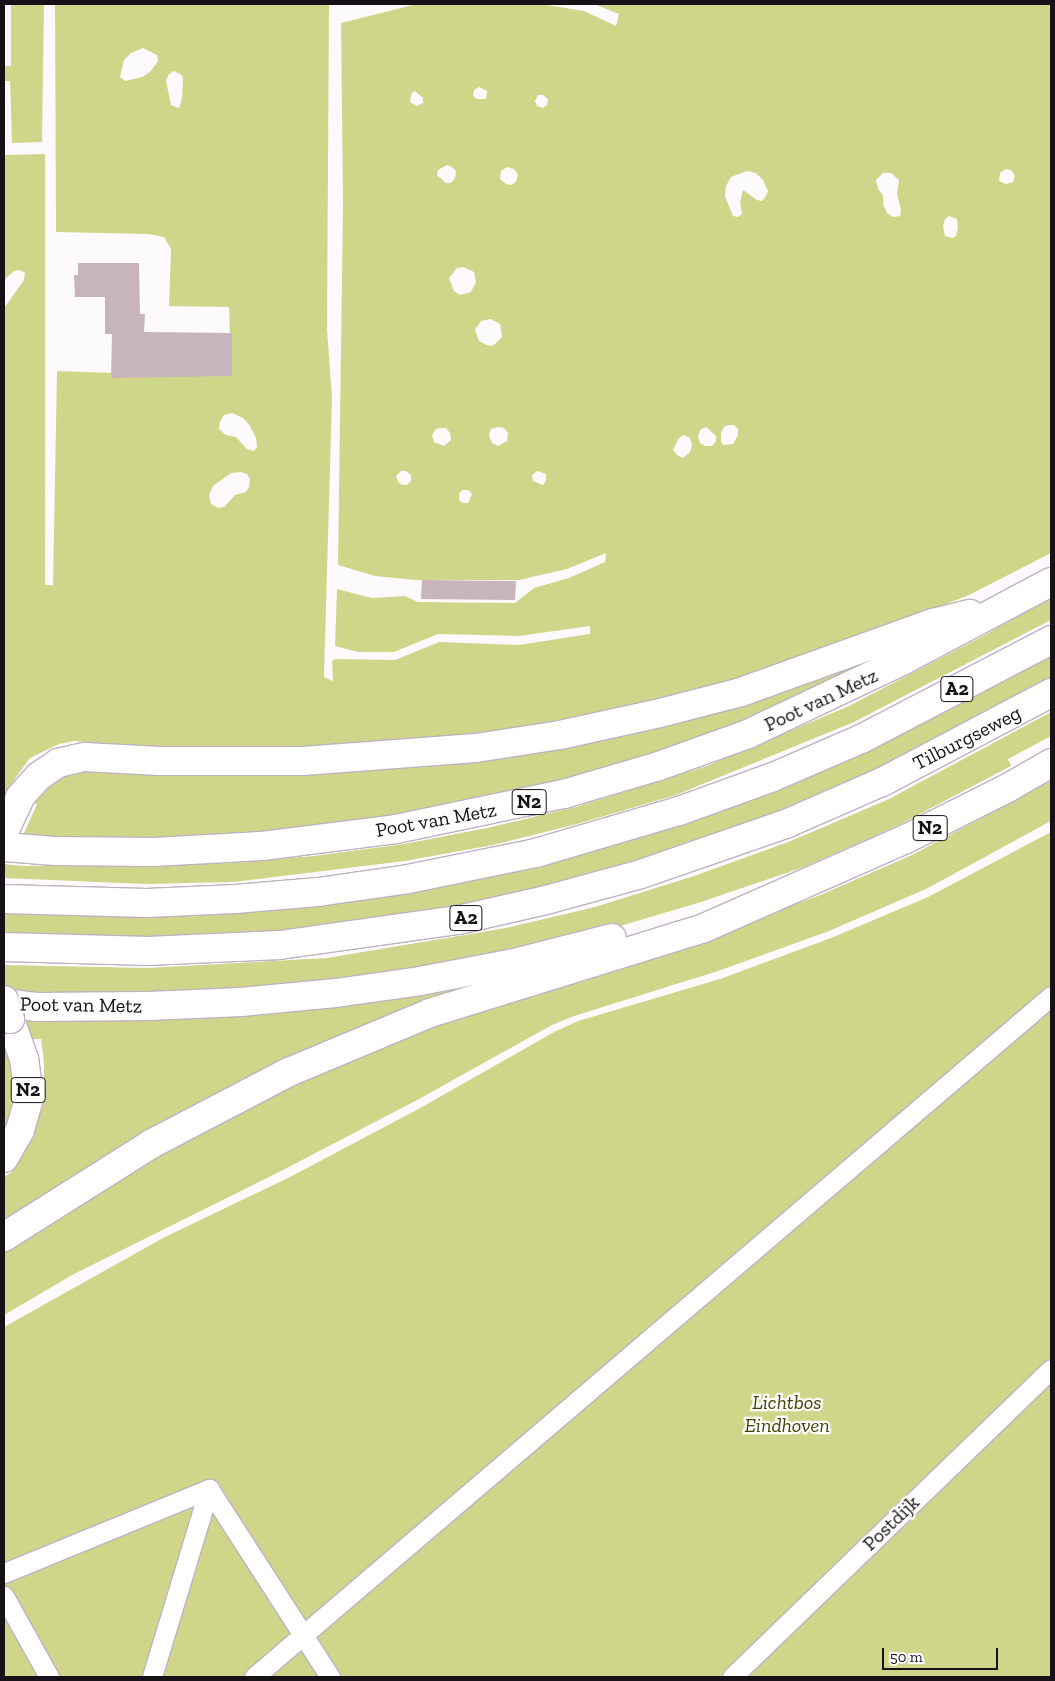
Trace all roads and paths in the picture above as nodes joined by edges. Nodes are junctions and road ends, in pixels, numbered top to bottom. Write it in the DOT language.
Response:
graph roads {
  1 [pos="1051,582"];
  2 [pos="1008,605"];
  3 [pos="1051,640"];
  4 [pos="1051,693"];
  5 [pos="1051,763"];
  6 [pos="4,836"];
  7 [pos="804,883"];
  8 [pos="4,898"];
  9 [pos="4,947"];
  10 [pos="1051,996"];
  11 [pos="6,1007"];
  12 [pos="4,1158"];
  13 [pos="4,1237"];
  14 [pos="1051,1369"];
  15 [pos="208,1489"];
  16 [pos="4,1573"];
  17 [pos="4,1596"];
  18 [pos="303,1635"];
  19 [pos="49,1677"];
  20 [pos="152,1677"];
  21 [pos="254,1677"];
  22 [pos="330,1677"];
  23 [pos="732,1677"];
  1 -- 2 [label="highway, N2"];
  2 -- 6 [label="highway, Poot van Metz / N2"];
  2 -- 6 [label="highway, N2"];
  3 -- 8 [label="highway, A2"];
  4 -- 9 [label="highway, Tilburgseweg / A2"];
  5 -- 7 [label="highway, N2"];
  7 -- 11 [label="highway, Poot van Metz / N2"];
  7 -- 13 [label="highway, N2"];
  10 -- 18 [label="street"];
  11 -- 12 [label="highway, N2"];
  14 -- 23 [label="street, Postdijk"];
  15 -- 16 [label="street"];
  15 -- 18 [label="street"];
  15 -- 20 [label="street"];
  17 -- 19 [label="street"];
  18 -- 21 [label="street"];
  18 -- 22 [label="street"];
}
